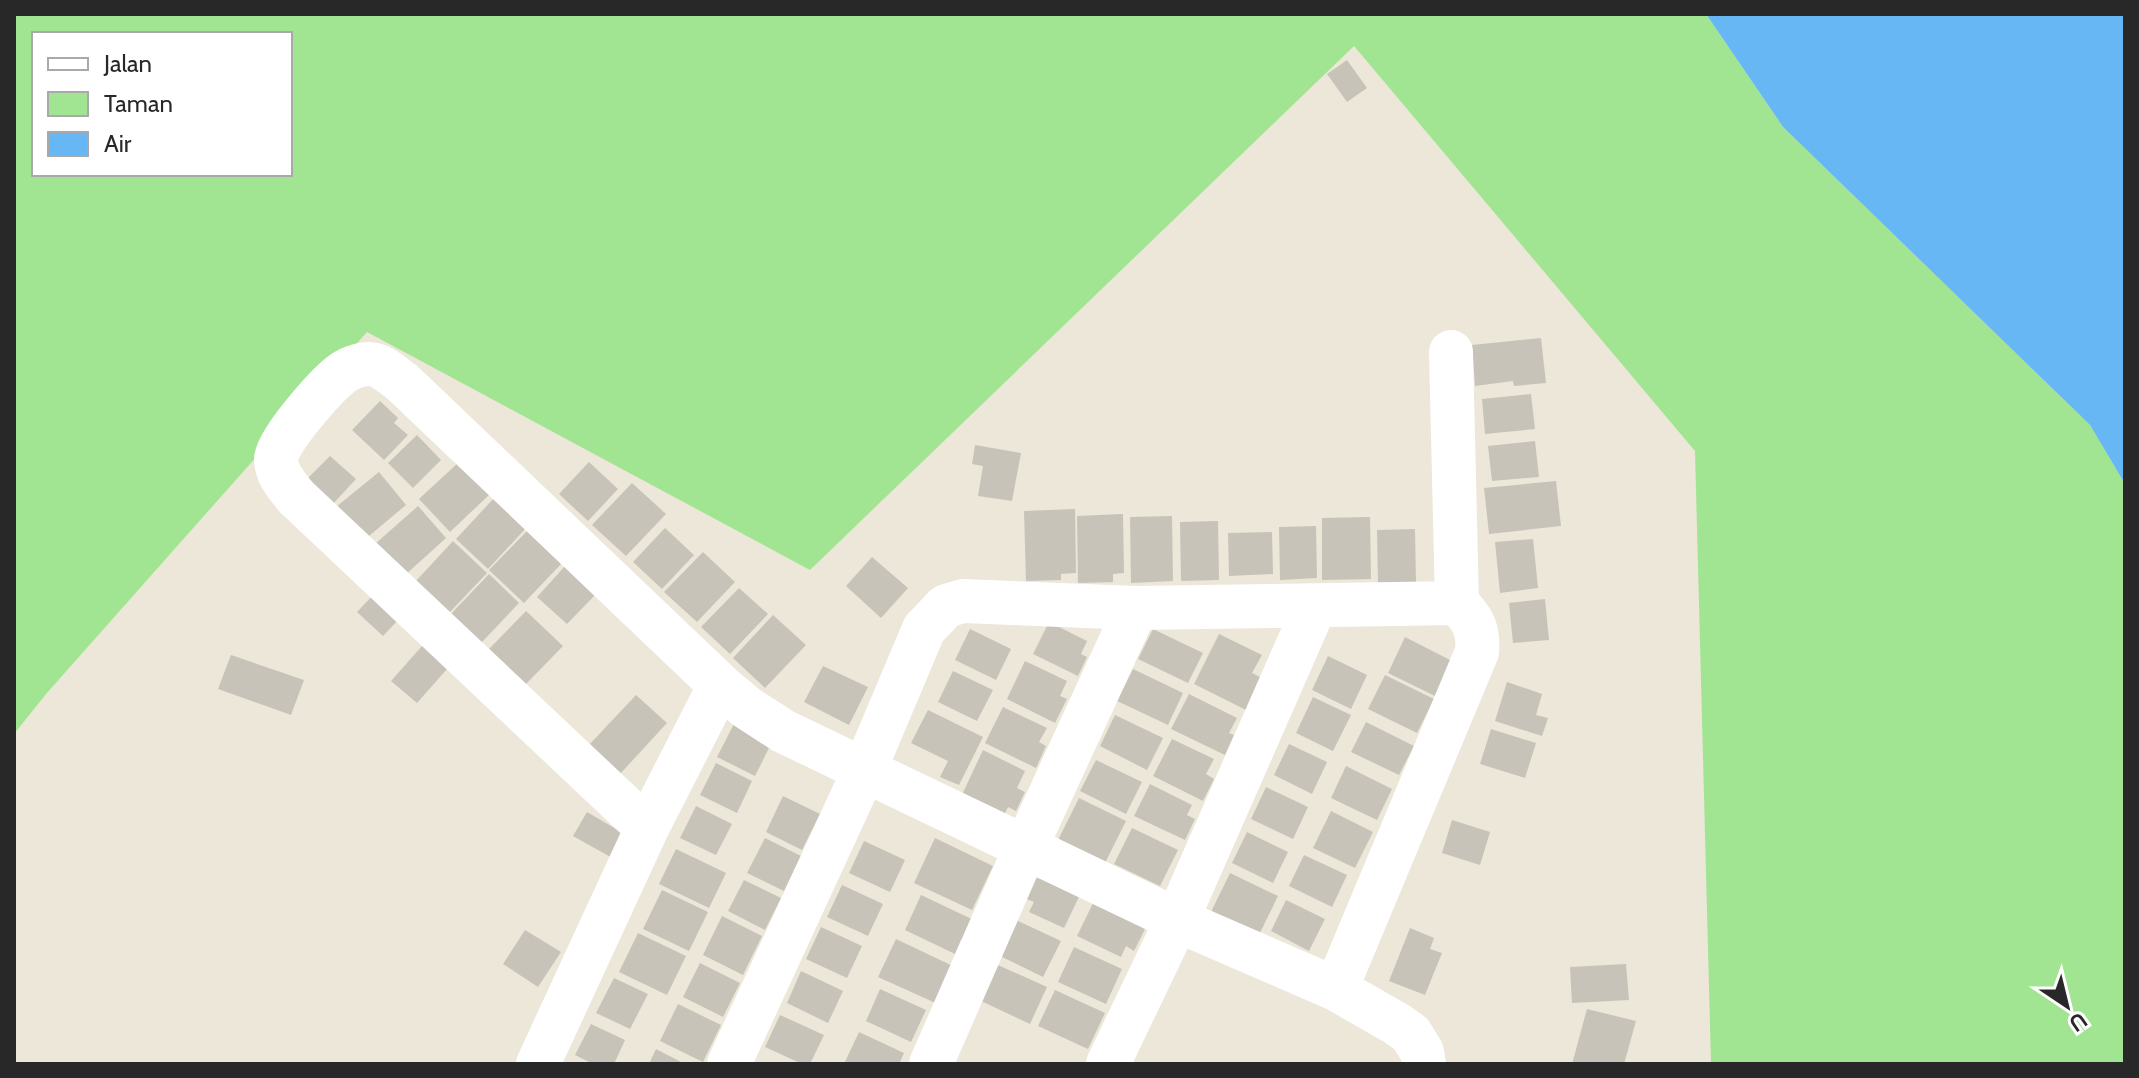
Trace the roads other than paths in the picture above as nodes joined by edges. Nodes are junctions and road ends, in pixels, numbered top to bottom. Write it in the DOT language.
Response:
graph roads {
  1 [pos="1451,352"];
  2 [pos="1457,603"];
  3 [pos="1315,606"];
  4 [pos="1136,608"];
  5 [pos="720,685"];
  6 [pos="864,771"];
  7 [pos="647,828"];
  8 [pos="1026,847"];
  9 [pos="1177,920"];
  10 [pos="1336,989"];
  11 [pos="538,1064"];
  12 [pos="729,1064"];
  13 [pos="931,1064"];
  14 [pos="1108,1064"];
  15 [pos="1424,1064"];
  1 -- 2 [label="street"];
  2 -- 3 [label="street"];
  2 -- 10 [label="street"];
  3 -- 4 [label="street"];
  3 -- 9 [label="street"];
  4 -- 6 [label="street"];
  4 -- 8 [label="street"];
  5 -- 6 [label="street"];
  5 -- 7 [label="street"];
  5 -- 7 [label="street"];
  6 -- 8 [label="street"];
  6 -- 12 [label="street"];
  7 -- 11 [label="street"];
  8 -- 9 [label="street"];
  8 -- 13 [label="street"];
  9 -- 10 [label="street"];
  9 -- 14 [label="street"];
  10 -- 15 [label="street"];
}
